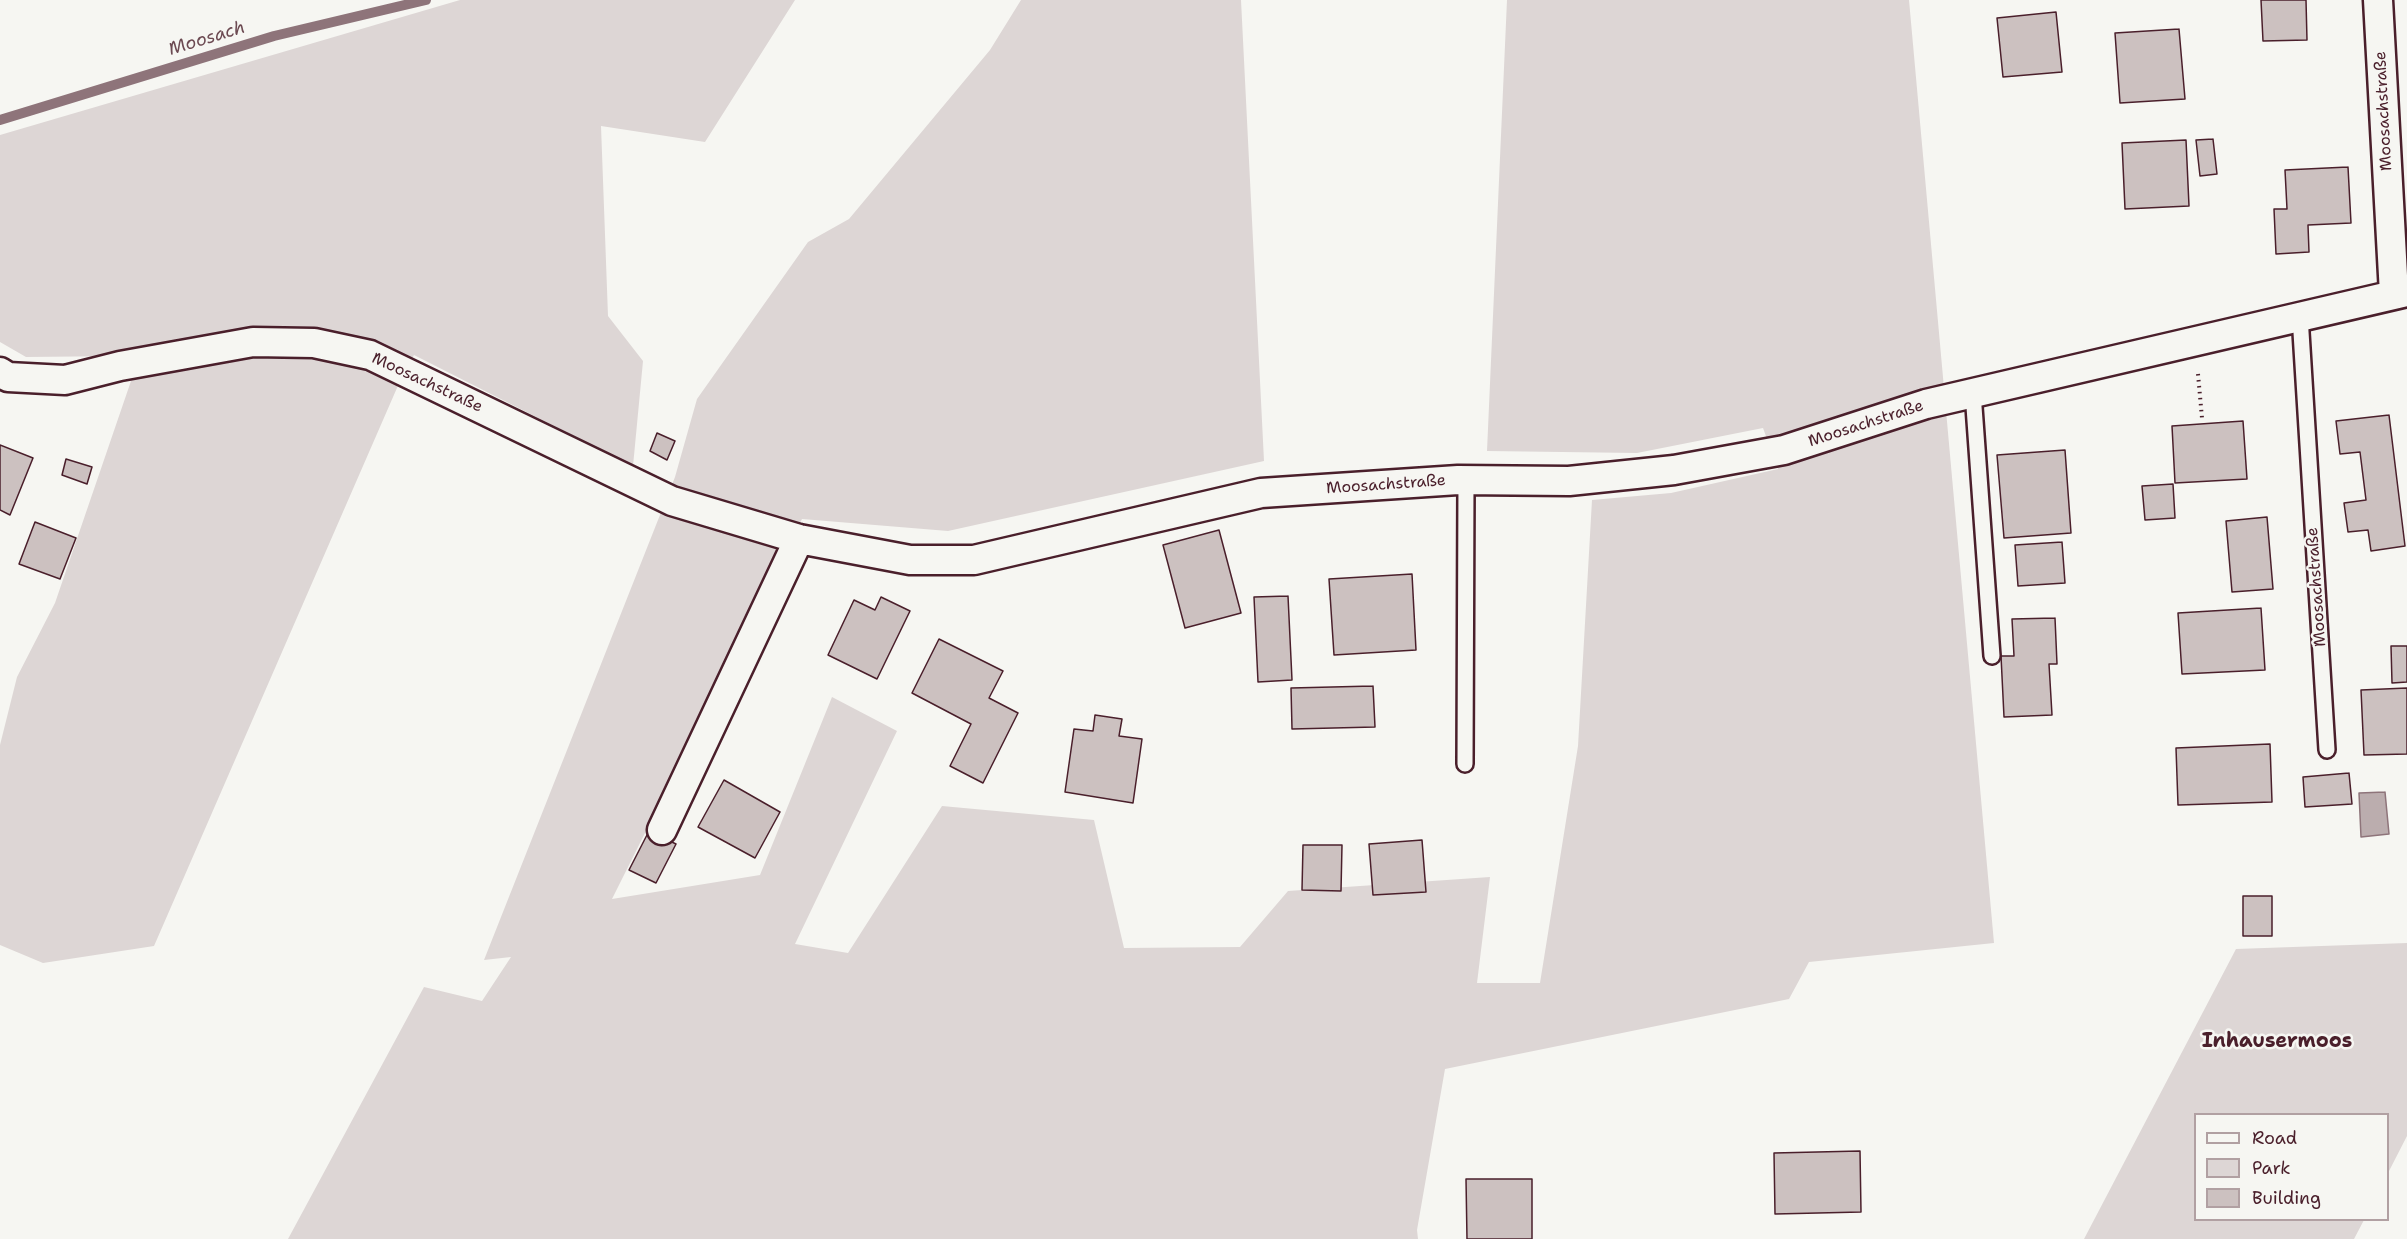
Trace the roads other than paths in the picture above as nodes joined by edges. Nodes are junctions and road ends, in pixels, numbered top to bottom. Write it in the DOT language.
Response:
graph roads {
  1 [pos="2378,0"];
  2 [pos="2400,293"];
  3 [pos="2300,316"];
  4 [pos="0,372"];
  5 [pos="1973,393"];
  6 [pos="1466,480"];
  7 [pos="799,539"];
  8 [pos="1992,656"];
  9 [pos="2327,750"];
  10 [pos="1465,764"];
  11 [pos="662,830"];
  1 -- 2 [label="street, Moosachstraße"];
  2 -- 3 [label="street, Moosachstraße"];
  3 -- 5 [label="street, Moosachstraße"];
  3 -- 9 [label="lane, Moosachstraße"];
  4 -- 7 [label="street, Moosachstraße"];
  5 -- 6 [label="street, Moosachstraße"];
  5 -- 8 [label="lane"];
  6 -- 7 [label="street, Moosachstraße"];
  6 -- 10 [label="lane"];
  7 -- 11 [label="street"];
}
